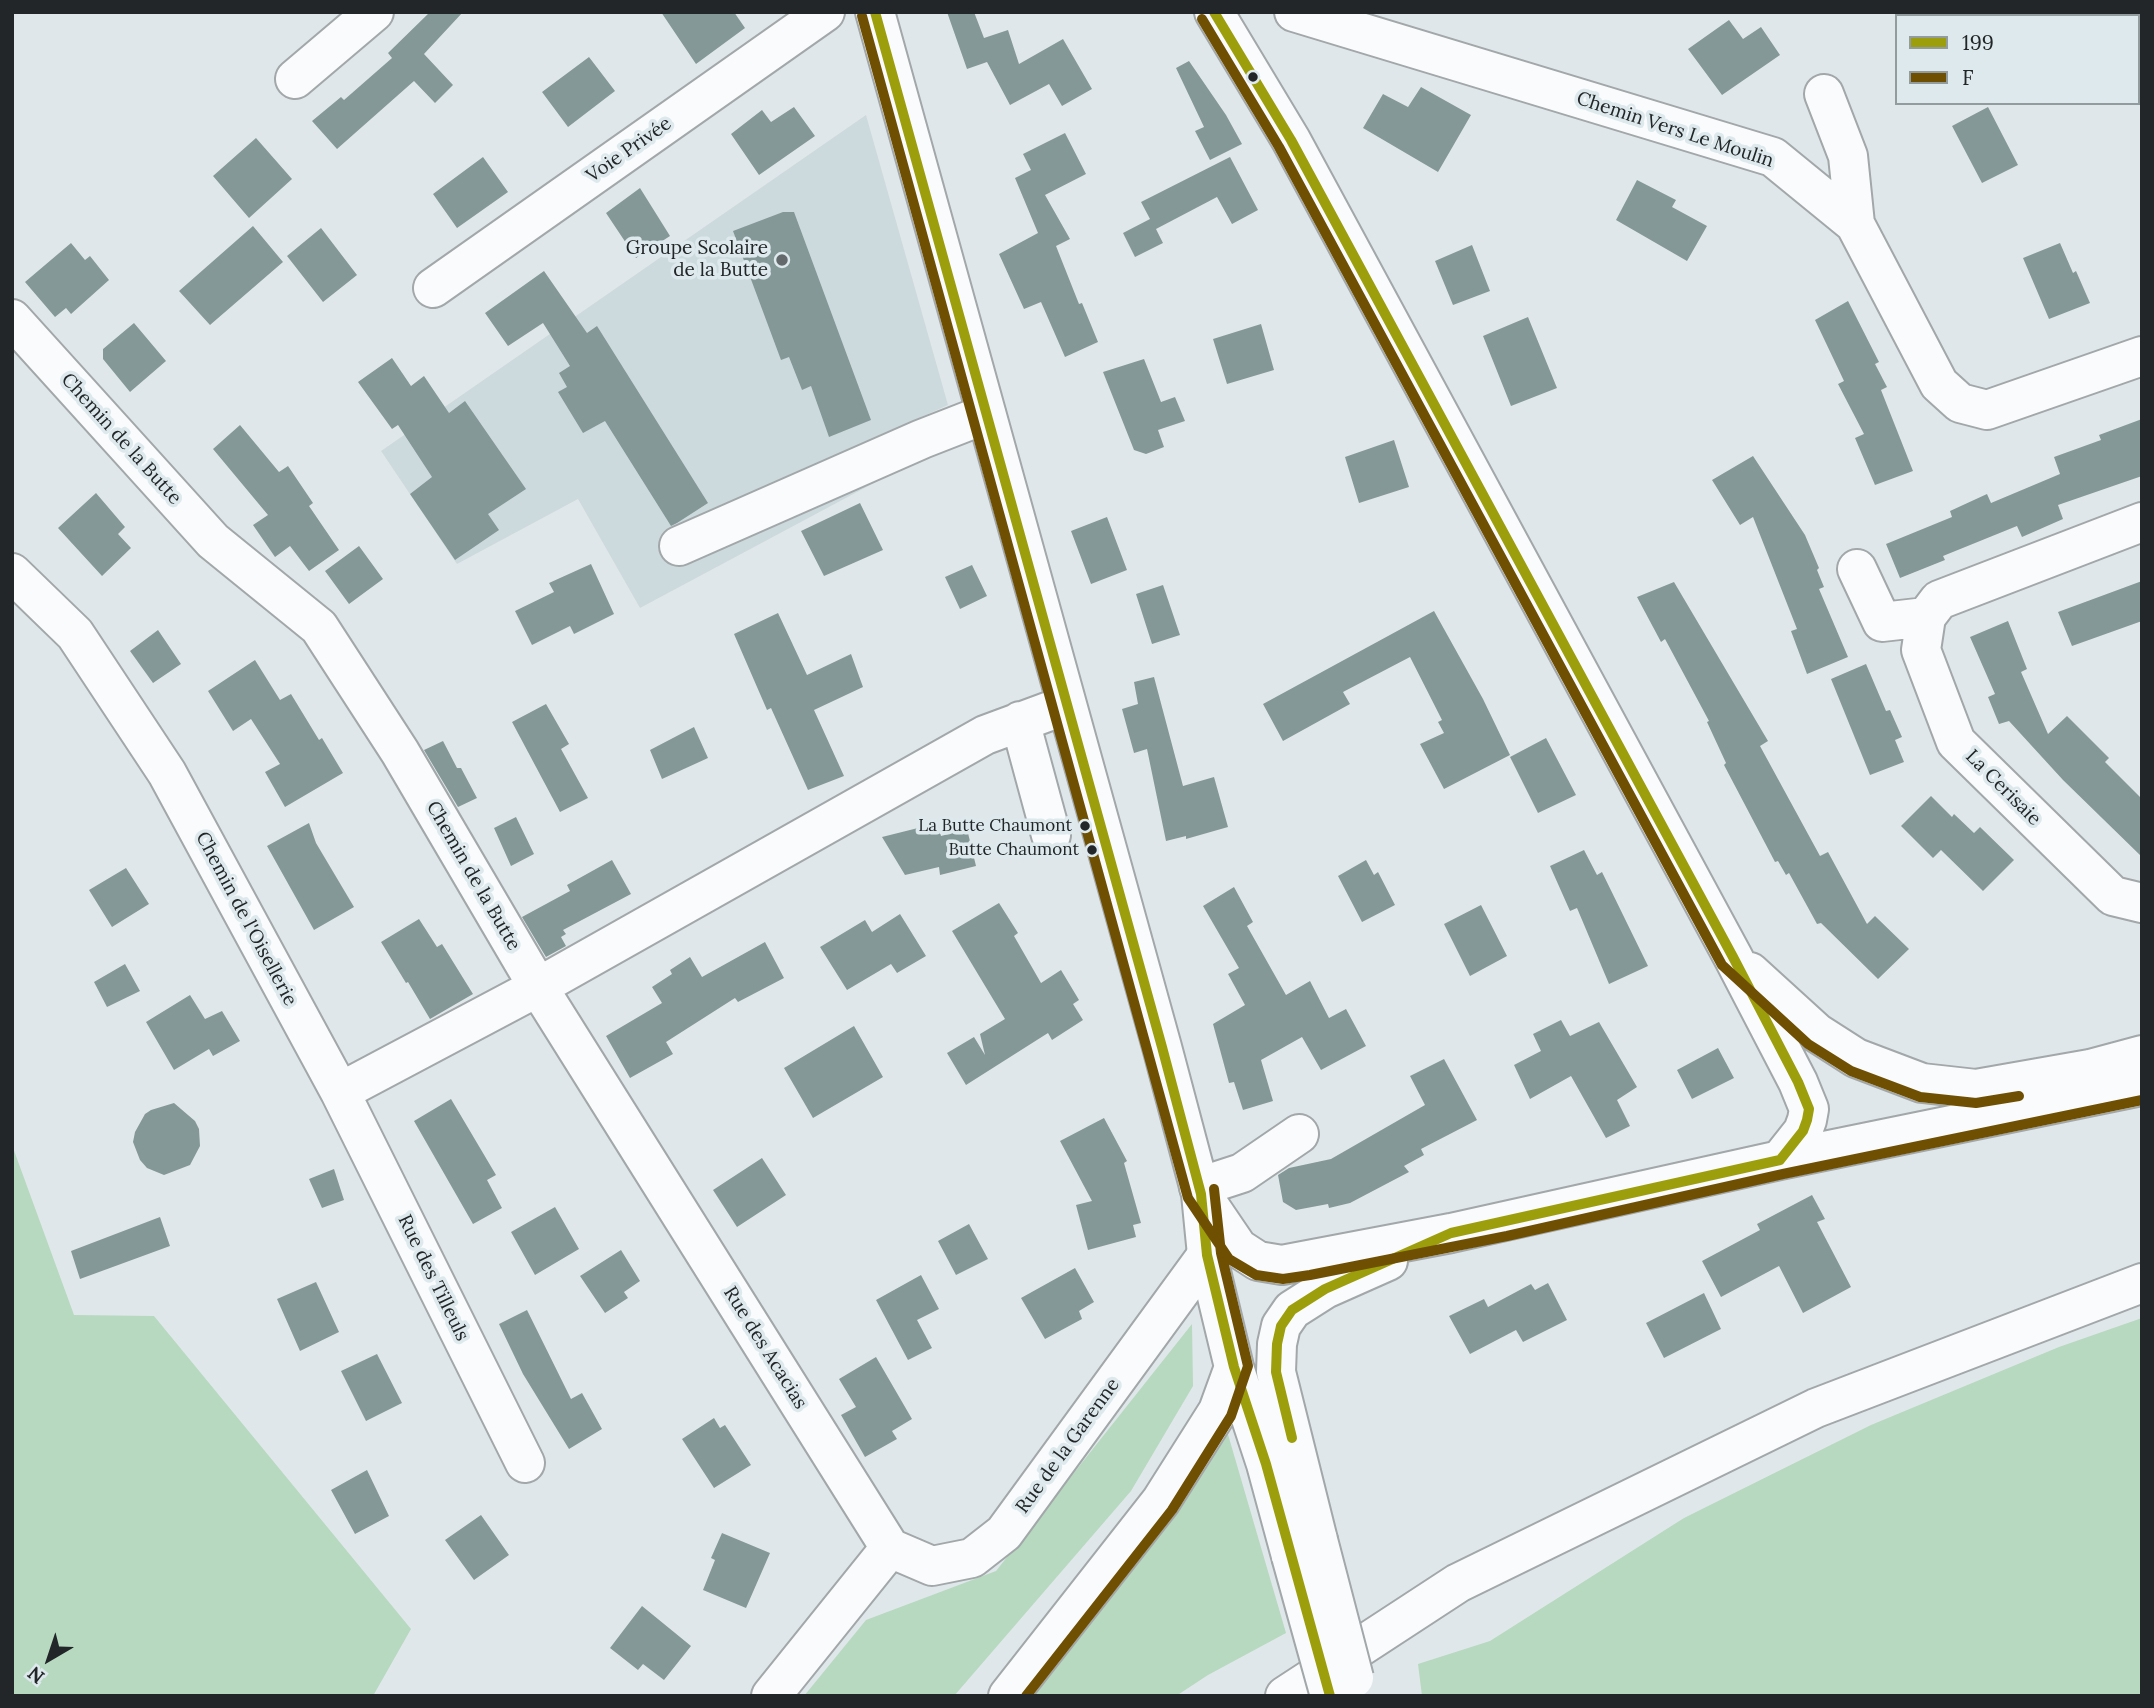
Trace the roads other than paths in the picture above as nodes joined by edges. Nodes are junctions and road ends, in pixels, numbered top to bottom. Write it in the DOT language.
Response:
graph roads {
  1 [pos="374,12"];
  2 [pos="825,12"];
  3 [pos="875,12"];
  4 [pos="1214,12"];
  5 [pos="1294,12"];
  6 [pos="295,79"];
  7 [pos="1824,94"];
  8 [pos="1855,224"];
  9 [pos="433,288"];
  10 [pos="12,319"];
  11 [pos="2142,356"];
  12 [pos="986,414"];
  13 [pos="2142,522"];
  14 [pos="679,546"];
  15 [pos="1857,569"];
  16 [pos="12,573"];
  17 [pos="1926,617"];
  18 [pos="1066,705"];
  19 [pos="1020,721"];
  20 [pos="1051,835"];
  21 [pos="2142,902"];
  22 [pos="1733,957"];
  23 [pos="538,987"];
  24 [pos="2142,1055"];
  25 [pos="2142,1086"];
  26 [pos="341,1092"];
  27 [pos="1299,1134"];
  28 [pos="1780,1160"];
  29 [pos="1200,1190"];
  30 [pos="1451,1233"];
  31 [pos="1207,1255"];
  32 [pos="2142,1283"];
  33 [pos="1234,1367"];
  34 [pos="525,1463"];
  35 [pos="890,1548"];
  36 [pos="1305,1548"];
  37 [pos="1348,1690"];
  38 [pos="771,1696"];
  39 [pos="1008,1696"];
  40 [pos="1285,1696"];
  1 -- 6 [label="street"];
  2 -- 9 [label="street, Voie Privée"];
  3 -- 12 [label="street"];
  4 -- 22 [label="street"];
  5 -- 8 [label="street, Chemin Vers Le Moulin"];
  7 -- 8 [label="street"];
  8 -- 11 [label="street, Chemin Vers Le Moulin"];
  10 -- 23 [label="street, Chemin de la Butte"];
  12 -- 14 [label="street"];
  12 -- 18 [label="street"];
  13 -- 17 [label="street"];
  15 -- 17 [label="street"];
  16 -- 26 [label="street, Chemin de l'Oisellerie"];
  17 -- 21 [label="street, La Cerisaie"];
  18 -- 19 [label="street"];
  18 -- 29 [label="street"];
  19 -- 20 [label="street"];
  19 -- 23 [label="street"];
  22 -- 24 [label="street"];
  22 -- 28 [label="street"];
  23 -- 26 [label="street"];
  23 -- 35 [label="street, Rue des Acacias"];
  25 -- 28 [label="street"];
  26 -- 34 [label="street, Rue des Tilleuls"];
  27 -- 29 [label="street"];
  28 -- 30 [label="street"];
  29 -- 30 [label="street"];
  29 -- 31 [label="street"];
  30 -- 36 [label="street"];
  31 -- 33 [label="street"];
  31 -- 35 [label="street, Rue de la Garenne"];
  32 -- 40 [label="street"];
  33 -- 36 [label="street"];
  33 -- 39 [label="street"];
  35 -- 38 [label="street"];
  36 -- 37 [label="street, bridge"];
}
